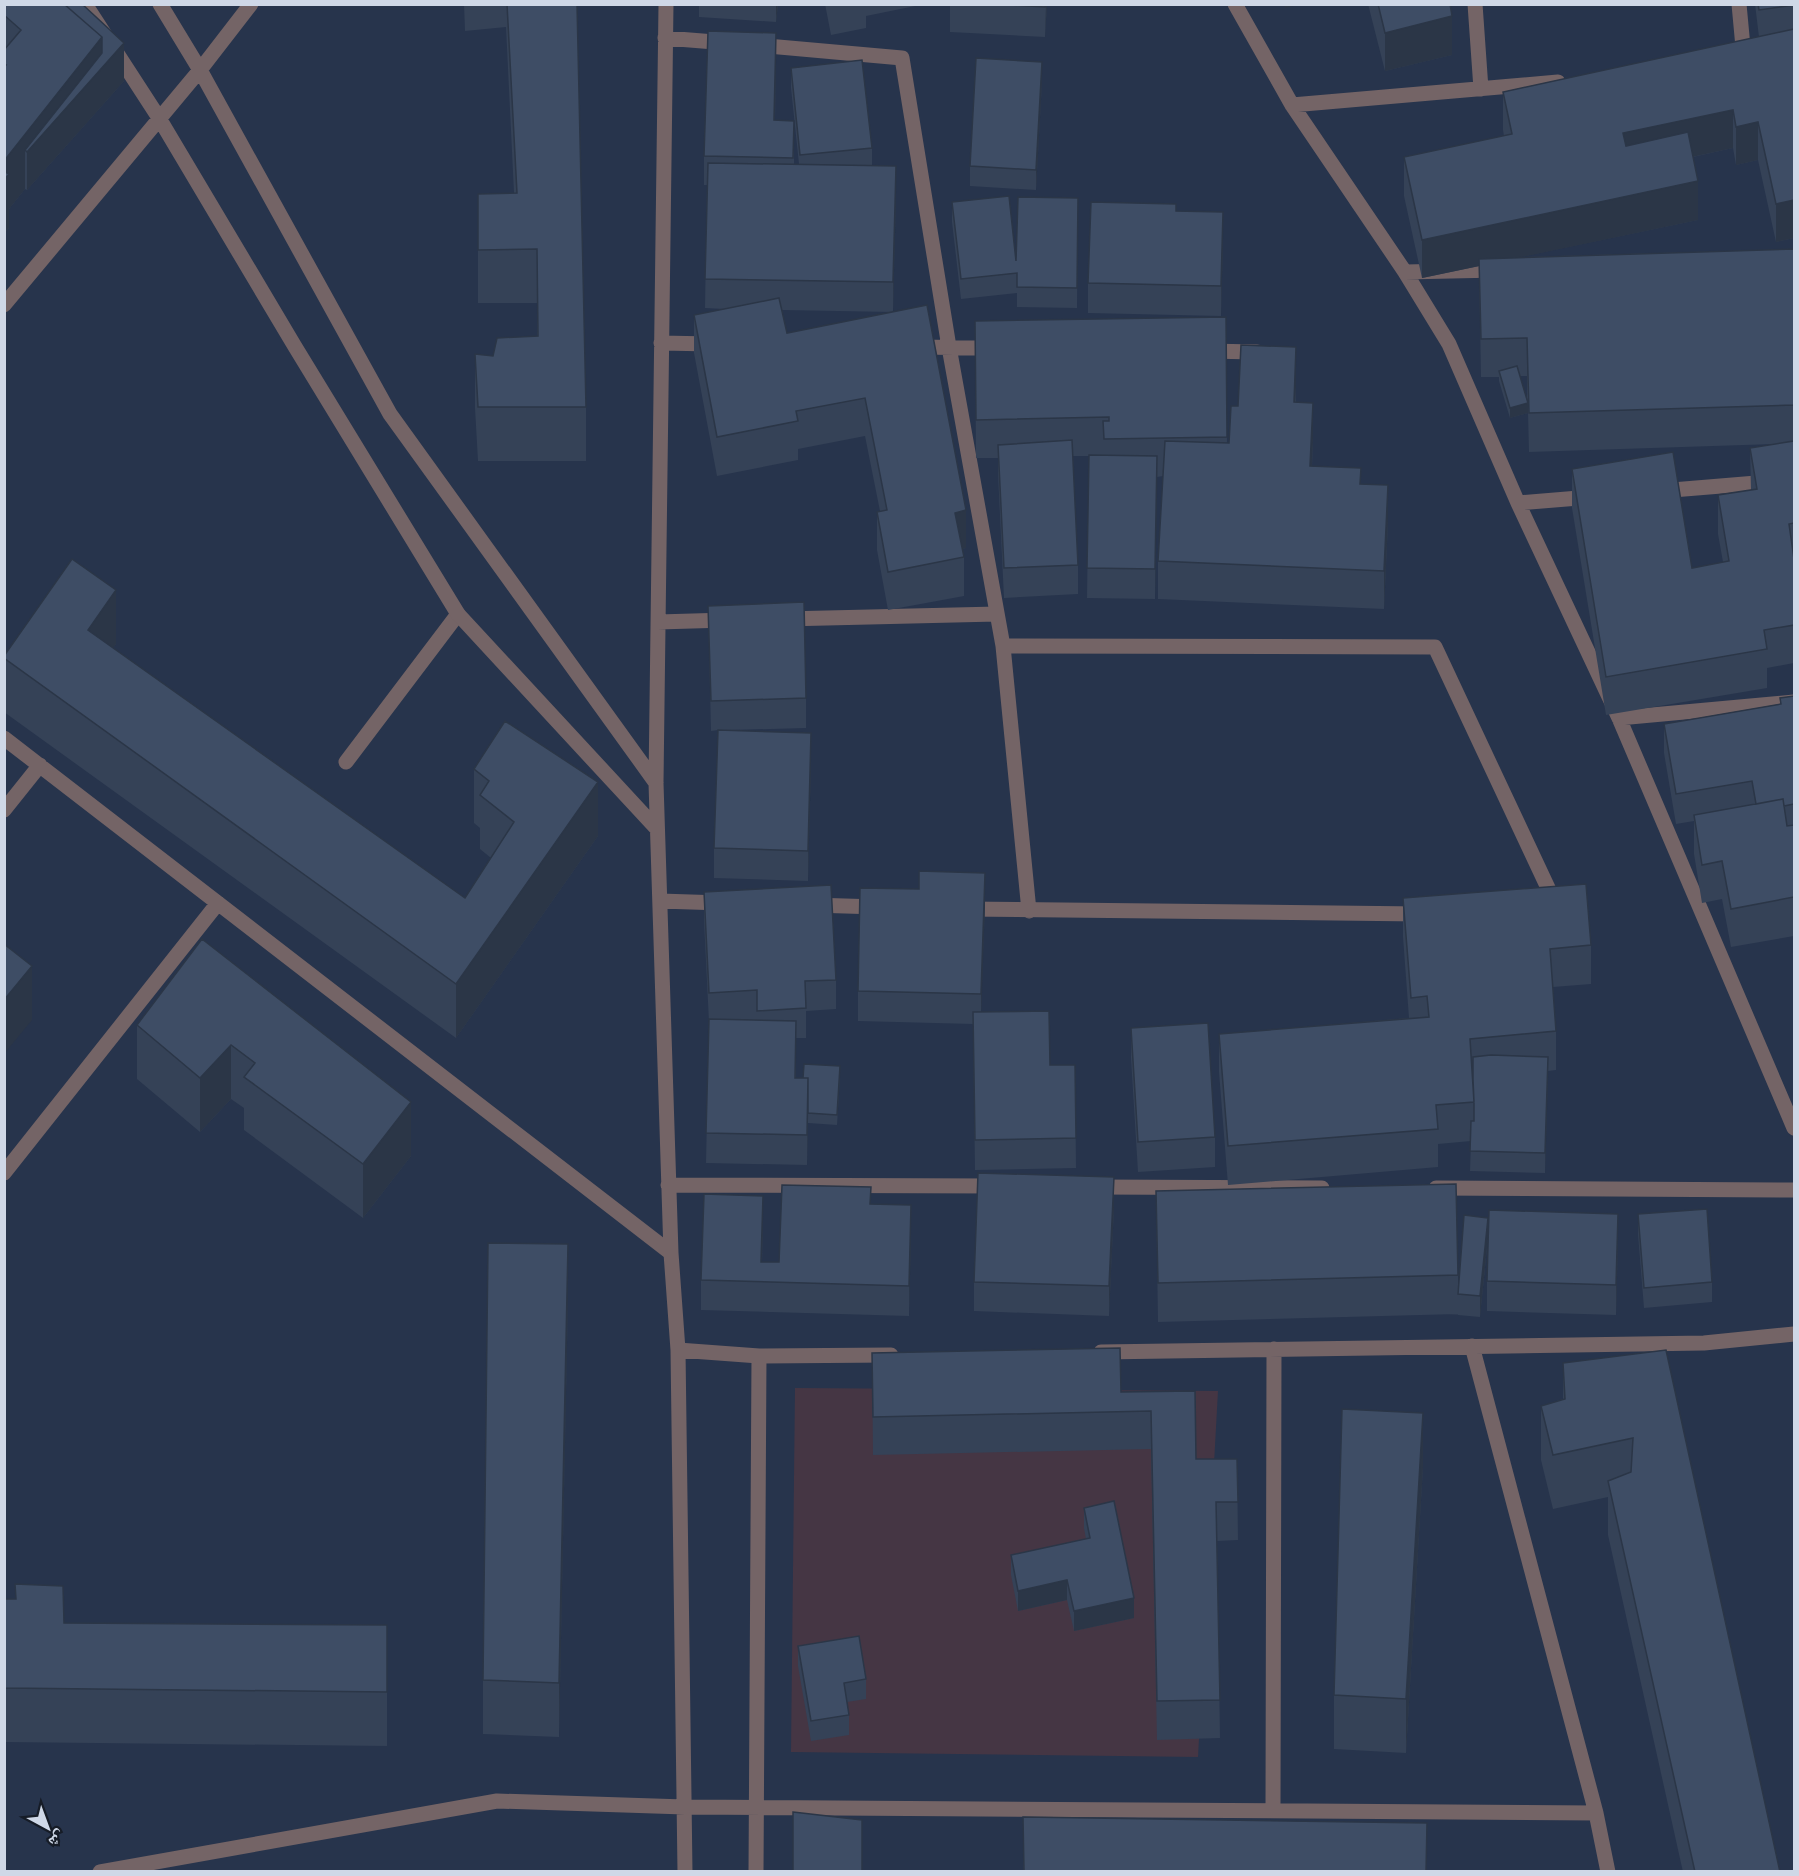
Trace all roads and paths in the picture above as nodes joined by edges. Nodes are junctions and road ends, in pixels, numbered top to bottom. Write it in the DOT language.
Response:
graph roads {
  1 [pos="85,4"];
  2 [pos="160,4"];
  3 [pos="251,4"];
  4 [pos="666,4"];
  5 [pos="1234,4"];
  6 [pos="1474,4"];
  7 [pos="1739,4"];
  8 [pos="665,38"];
  9 [pos="1744,66"];
  10 [pos="200,70"];
  11 [pos="1577,81"];
  12 [pos="1481,89"];
  13 [pos="1292,105"];
  14 [pos="159,118"];
  15 [pos="1511,269"];
  16 [pos="1405,272"];
  17 [pos="4,304"];
  18 [pos="661,344"];
  19 [pos="721,344"];
  20 [pos="901,347"];
  21 [pos="949,347"];
  22 [pos="1008,348"];
  23 [pos="1198,351"];
  24 [pos="1257,352"];
  25 [pos="1794,480"];
  26 [pos="1645,493"];
  27 [pos="1610,495"];
  28 [pos="1518,503"];
  29 [pos="458,614"];
  30 [pos="998,614"];
  31 [pos="764,619"];
  32 [pos="740,620"];
  33 [pos="658,622"];
  34 [pos="1003,646"];
  35 [pos="1794,702"];
  36 [pos="1618,717"];
  37 [pos="4,738"];
  38 [pos="346,762"];
  39 [pos="40,765"];
  40 [pos="656,783"];
  41 [pos="4,810"];
  42 [pos="657,829"];
  43 [pos="660,901"];
  44 [pos="218,903"];
  45 [pos="731,903"];
  46 [pos="802,905"];
  47 [pos="898,907"];
  48 [pos="945,909"];
  49 [pos="1029,911"];
  50 [pos="1431,914"];
  51 [pos="1549,914"];
  52 [pos="1794,1128"];
  53 [pos="4,1173"];
  54 [pos="668,1185"];
  55 [pos="1016,1186"];
  56 [pos="1076,1186"];
  57 [pos="1339,1188"];
  58 [pos="1423,1188"];
  59 [pos="1794,1190"];
  60 [pos="671,1253"];
  61 [pos="1794,1334"];
  62 [pos="1472,1346"];
  63 [pos="1274,1349"];
  64 [pos="678,1350"];
  65 [pos="1082,1352"];
  66 [pos="903,1354"];
  67 [pos="759,1356"];
  68 [pos="685,1807"];
  69 [pos="757,1807"];
  70 [pos="1273,1810"];
  71 [pos="1596,1813"];
  72 [pos="100,1872"];
  73 [pos="685,1872"];
  74 [pos="756,1872"];
  75 [pos="1608,1872"];
  1 -- 14 [label="street"];
  2 -- 10 [label="street"];
  3 -- 10 [label="street"];
  4 -- 8 [label="street"];
  5 -- 13 [label="street"];
  6 -- 12 [label="street"];
  7 -- 9 [label="street"];
  8 -- 18 [label="street"];
  8 -- 21 [label="street"];
  10 -- 14 [label="street"];
  10 -- 40 [label="street"];
  11 -- 12 [label="street"];
  12 -- 13 [label="street"];
  13 -- 16 [label="street"];
  14 -- 17 [label="street"];
  14 -- 29 [label="street"];
  15 -- 16 [label="street"];
  16 -- 28 [label="street"];
  18 -- 19 [label="street"];
  18 -- 33 [label="street"];
  20 -- 21 [label="street"];
  21 -- 22 [label="street"];
  21 -- 30 [label="street"];
  23 -- 24 [label="street"];
  25 -- 26 [label="street"];
  27 -- 28 [label="street"];
  28 -- 36 [label="street"];
  29 -- 38 [label="street"];
  29 -- 42 [label="street"];
  30 -- 31 [label="street"];
  30 -- 34 [label="street"];
  32 -- 33 [label="street"];
  33 -- 40 [label="street"];
  34 -- 49 [label="street"];
  34 -- 51 [label="street"];
  35 -- 36 [label="street"];
  36 -- 52 [label="street"];
  37 -- 39 [label="street"];
  39 -- 41 [label="street"];
  39 -- 44 [label="street"];
  40 -- 42 [label="street"];
  42 -- 43 [label="street"];
  43 -- 45 [label="street"];
  43 -- 54 [label="street"];
  44 -- 53 [label="street"];
  44 -- 60 [label="street"];
  46 -- 47 [label="street"];
  48 -- 49 [label="street"];
  49 -- 50 [label="street"];
  54 -- 55 [label="street"];
  54 -- 60 [label="street"];
  56 -- 57 [label="street"];
  58 -- 59 [label="street"];
  60 -- 64 [label="street"];
  61 -- 62 [label="street"];
  62 -- 63 [label="street"];
  62 -- 71 [label="street"];
  63 -- 65 [label="street"];
  63 -- 70 [label="street"];
  64 -- 67 [label="street"];
  64 -- 68 [label="street"];
  66 -- 67 [label="street"];
  67 -- 69 [label="street"];
  68 -- 69 [label="street"];
  68 -- 72 [label="street"];
  68 -- 73 [label="street"];
  69 -- 70 [label="street"];
  69 -- 74 [label="street"];
  70 -- 71 [label="street"];
  71 -- 75 [label="street"];
}
